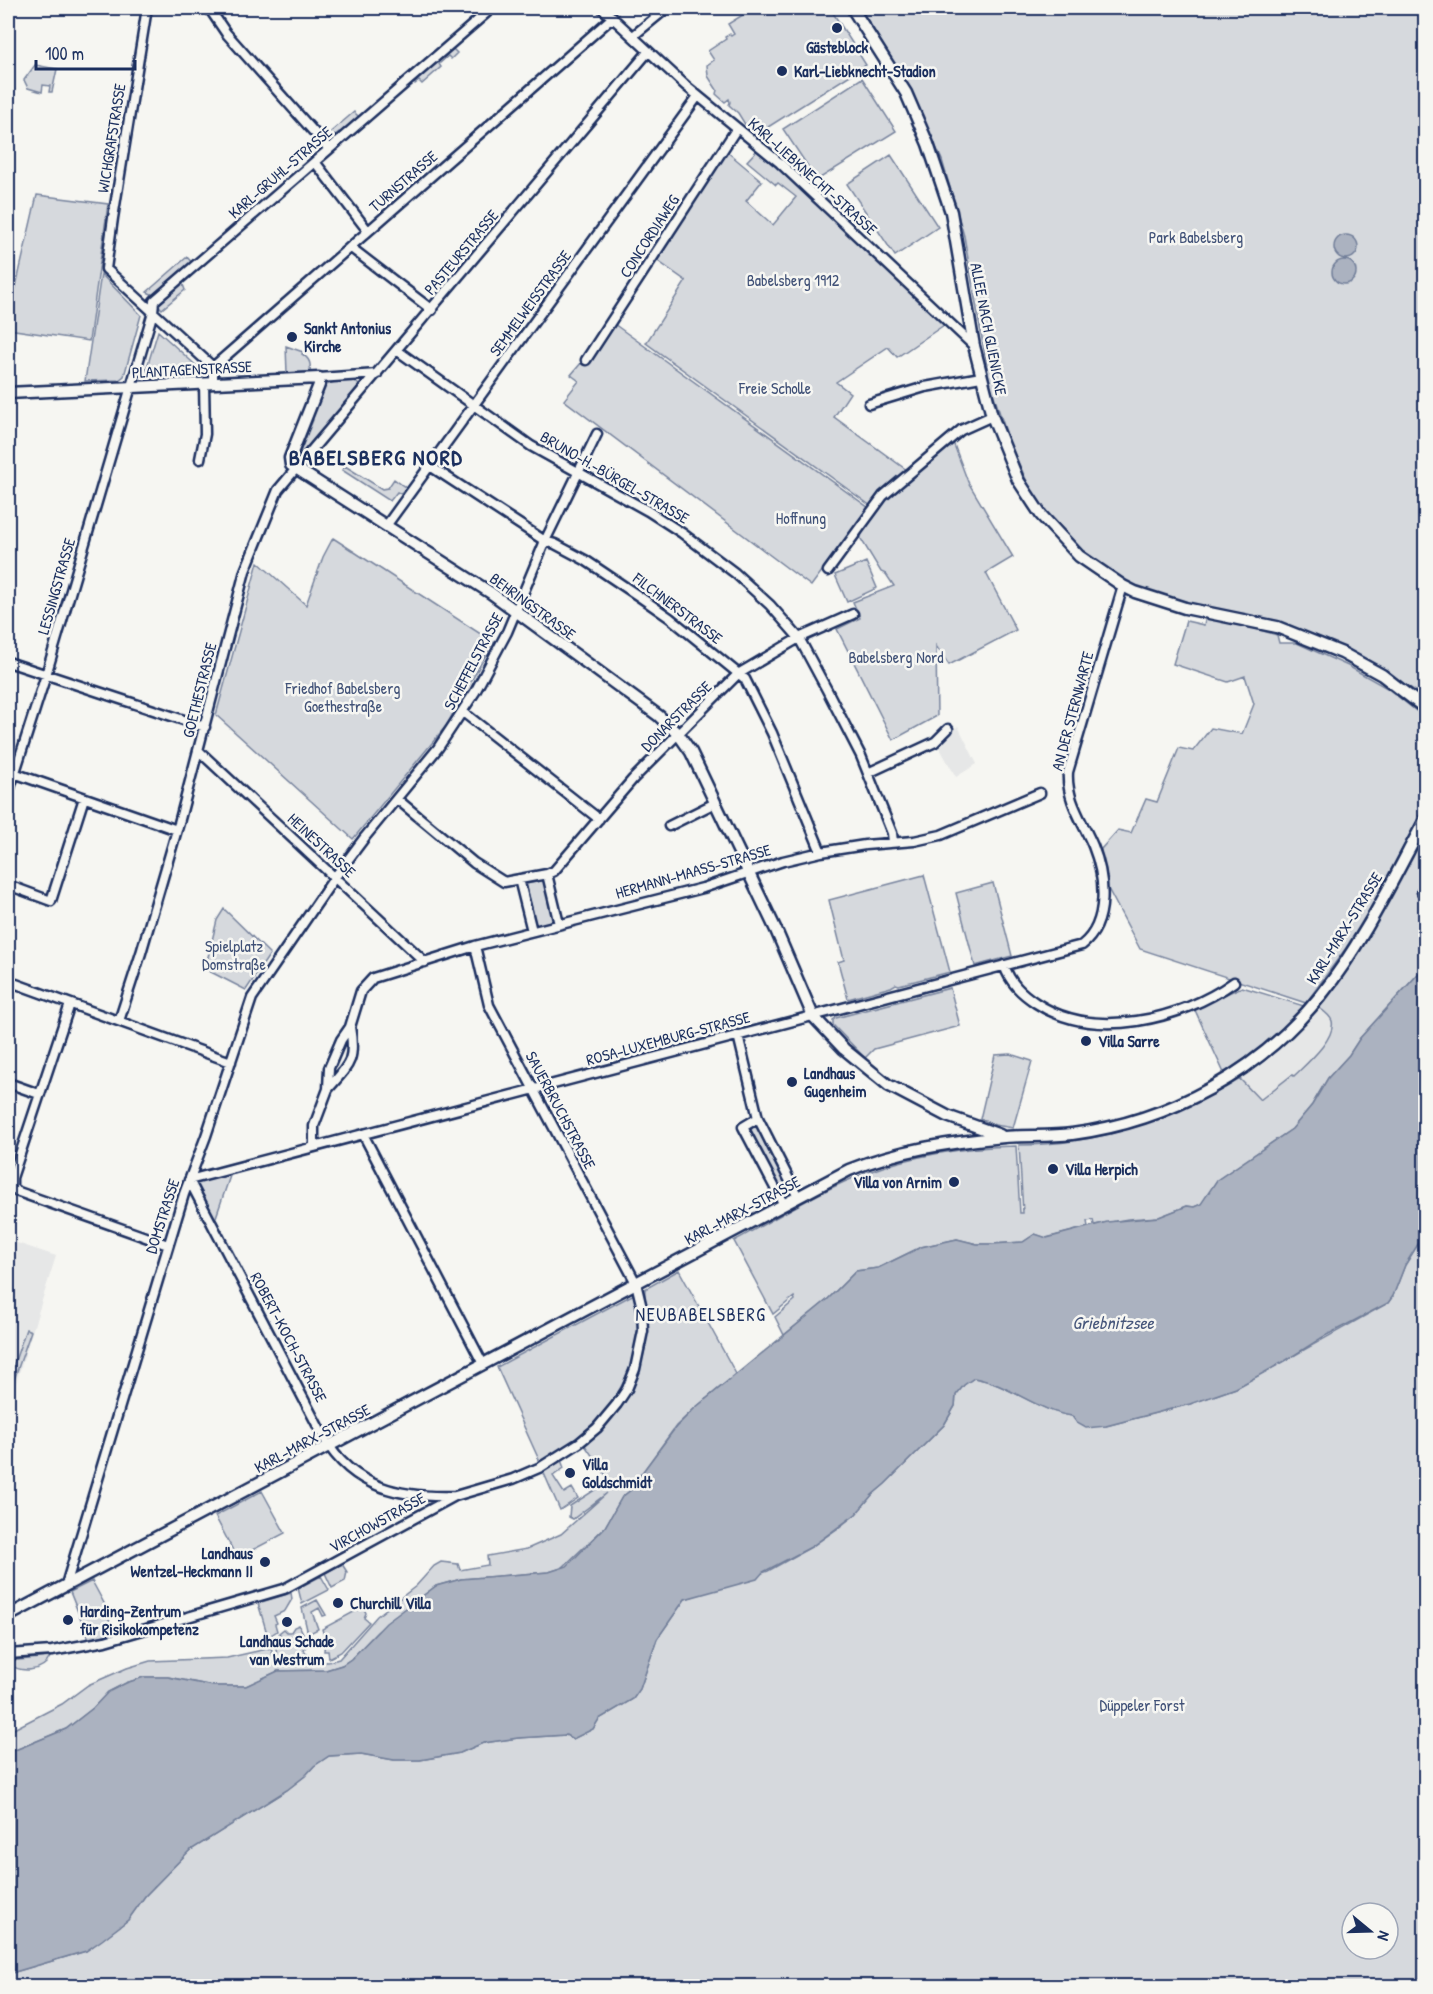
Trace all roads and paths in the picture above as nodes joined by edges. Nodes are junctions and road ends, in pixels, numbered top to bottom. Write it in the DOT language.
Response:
graph roads {
  1 [pos="147,8"];
  2 [pos="209,8"];
  3 [pos="492,8"];
  4 [pos="602,8"];
  5 [pos="667,8"];
  6 [pos="852,8"];
  7 [pos="613,17"];
  8 [pos="633,36"];
  9 [pos="648,52"];
  10 [pos="698,96"];
  11 [pos="737,128"];
  12 [pos="329,149"];
  13 [pos="315,162"];
  14 [pos="368,231"];
  15 [pos="350,247"];
  16 [pos="432,310"];
  17 [pos="153,312"];
  18 [pos="974,346"];
  19 [pos="398,351"];
  20 [pos="586,360"];
  21 [pos="213,367"];
  22 [pos="377,374"];
  23 [pos="981,377"];
  24 [pos="319,378"];
  25 [pos="209,383"];
  26 [pos="131,387"];
  27 [pos="8,393"];
  28 [pos="869,404"];
  29 [pos="474,405"];
  30 [pos="992,416"];
  31 [pos="597,434"];
  32 [pos="200,459"];
  33 [pos="430,466"];
  34 [pos="297,470"];
  35 [pos="577,473"];
  36 [pos="386,526"];
  37 [pos="545,541"];
  38 [pos="828,571"];
  39 [pos="1123,586"];
  40 [pos="516,611"];
  41 [pos="853,614"];
  42 [pos="799,638"];
  43 [pos="8,662"];
  44 [pos="738,674"];
  45 [pos="46,675"];
  46 [pos="1425,710"];
  47 [pos="464,712"];
  48 [pos="205,727"];
  49 [pos="948,729"];
  50 [pos="679,735"];
  51 [pos="199,751"];
  52 [pos="11,772"];
  53 [pos="868,773"];
  54 [pos="1040,793"];
  55 [pos="8,794"];
  56 [pos="84,798"];
  57 [pos="397,799"];
  58 [pos="715,803"];
  59 [pos="1425,818"];
  60 [pos="599,819"];
  61 [pos="669,826"];
  62 [pos="177,830"];
  63 [pos="893,842"];
  64 [pos="821,852"];
  65 [pos="748,872"];
  66 [pos="547,874"];
  67 [pos="1100,876"];
  68 [pos="335,878"];
  69 [pos="519,879"];
  70 [pos="8,885"];
  71 [pos="559,924"];
  72 [pos="532,931"];
  73 [pos="474,946"];
  74 [pos="425,962"];
  75 [pos="1004,965"];
  76 [pos="8,981"];
  77 [pos="1234,982"];
  78 [pos="70,1004"];
  79 [pos="813,1016"];
  80 [pos="119,1022"];
  81 [pos="350,1027"];
  82 [pos="738,1035"];
  83 [pos="231,1062"];
  84 [pos="8,1083"];
  85 [pos="328,1089"];
  86 [pos="532,1089"];
  87 [pos="39,1094"];
  88 [pos="758,1118"];
  89 [pos="363,1134"];
  90 [pos="1006,1137"];
  91 [pos="314,1147"];
  92 [pos="189,1180"];
  93 [pos="798,1197"];
  94 [pos="784,1205"];
  95 [pos="168,1245"];
  96 [pos="636,1283"];
  97 [pos="483,1364"];
  98 [pos="329,1446"];
  99 [pos="455,1496"];
  100 [pos="66,1585"];
  101 [pos="8,1616"];
  102 [pos="8,1654"];
  1 -- 17 [label="street, WICHGRAFSTRASSE"];
  2 -- 12 [label="street"];
  3 -- 12 [label="street, KARL-GRUHL-STRASSE"];
  4 -- 7 [label="street, KARL-LIEBKNECHT-STRASSE"];
  5 -- 8 [label="street"];
  6 -- 18 [label="street, ALLEE NACH GLIENICKE"];
  7 -- 8 [label="street, KARL-LIEBKNECHT-STRASSE"];
  7 -- 14 [label="street, TURNSTRASSE"];
  8 -- 9 [label="street, KARL-LIEBKNECHT-STRASSE"];
  9 -- 10 [label="street, KARL-LIEBKNECHT-STRASSE"];
  9 -- 16 [label="street, PASTEURSTRASSE"];
  10 -- 11 [label="street, KARL-LIEBKNECHT-STRASSE"];
  10 -- 29 [label="street, SEMMELWEISSTRASSE"];
  11 -- 18 [label="street, KARL-LIEBKNECHT-STRASSE"];
  11 -- 20 [label="street, CONCORDIAWEG"];
  12 -- 13 [label="street, KARL-GRUHL-STRASSE"];
  13 -- 14 [label="street"];
  13 -- 17 [label="street, KARL-GRUHL-STRASSE"];
  14 -- 15 [label="street, TURNSTRASSE"];
  15 -- 16 [label="street"];
  15 -- 21 [label="street, TURNSTRASSE"];
  16 -- 19 [label="street, PASTEURSTRASSE"];
  17 -- 21 [label="street"];
  17 -- 26 [label="street, KARL-GRUHL-STRASSE"];
  18 -- 23 [label="street, ALLEE NACH GLIENICKE"];
  19 -- 22 [label="street, PASTEURSTRASSE"];
  19 -- 29 [label="street, BRUNO-H.-BÜRGEL-STRASSE"];
  21 -- 25 [label="street"];
  22 -- 24 [label="street, PLANTAGENSTRASSE"];
  22 -- 34 [label="street, PASTEURSTRASSE"];
  23 -- 28 [label="street"];
  23 -- 30 [label="street, ALLEE NACH GLIENICKE"];
  24 -- 25 [label="street, PLANTAGENSTRASSE"];
  24 -- 34 [label="street"];
  25 -- 26 [label="street, PLANTAGENSTRASSE"];
  25 -- 32 [label="street"];
  26 -- 27 [label="street, PLANTAGENSTRASSE"];
  26 -- 45 [label="street, LESSINGSTRASSE"];
  29 -- 33 [label="street, SEMMELWEISSTRASSE"];
  29 -- 35 [label="street, BRUNO-H.-BÜRGEL-STRASSE"];
  30 -- 38 [label="street"];
  30 -- 39 [label="street, ALLEE NACH GLIENICKE"];
  31 -- 35 [label="street, SCHEFFELSTRASSE"];
  33 -- 36 [label="street, SEMMELWEISSTRASSE"];
  33 -- 37 [label="street, FILCHNERSTRASSE"];
  34 -- 36 [label="street, BEHRINGSTRASSE"];
  34 -- 48 [label="street, GOETHESTRASSE"];
  35 -- 37 [label="street, SCHEFFELSTRASSE"];
  35 -- 42 [label="street, BRUNO-H.-BÜRGEL-STRASSE"];
  36 -- 40 [label="street, BEHRINGSTRASSE"];
  37 -- 40 [label="street, SCHEFFELSTRASSE"];
  37 -- 44 [label="street, FILCHNERSTRASSE"];
  39 -- 46 [label="street, ALLEE NACH GLIENICKE"];
  39 -- 67 [label="street, AN DER STERNWARTE"];
  40 -- 47 [label="street, SCHEFFELSTRASSE"];
  40 -- 50 [label="street, BEHRINGSTRASSE"];
  41 -- 42 [label="street, DONARSTRASSE"];
  42 -- 44 [label="street, DONARSTRASSE"];
  42 -- 53 [label="street, BRUNO-H.-BÜRGEL-STRASSE"];
  43 -- 45 [label="street"];
  44 -- 50 [label="street, DONARSTRASSE"];
  44 -- 64 [label="street, FILCHNERSTRASSE"];
  45 -- 48 [label="street"];
  45 -- 52 [label="street, LESSINGSTRASSE"];
  47 -- 57 [label="street, SCHEFFELSTRASSE"];
  47 -- 60 [label="street"];
  48 -- 51 [label="street, GOETHESTRASSE"];
  49 -- 53 [label="street"];
  50 -- 58 [label="street, BEHRINGSTRASSE"];
  50 -- 60 [label="street, DONARSTRASSE"];
  51 -- 62 [label="street, GOETHESTRASSE"];
  51 -- 68 [label="street, HEINESTRASSE"];
  52 -- 55 [label="street, LESSINGSTRASSE"];
  52 -- 56 [label="street"];
  53 -- 63 [label="street, BRUNO-H.-BÜRGEL-STRASSE"];
  54 -- 63 [label="street, HERMANN-MAASS-STRASSE"];
  56 -- 62 [label="street"];
  56 -- 70 [label="street"];
  57 -- 68 [label="street, SCHEFFELSTRASSE"];
  57 -- 69 [label="street"];
  58 -- 61 [label="street"];
  58 -- 65 [label="street, BEHRINGSTRASSE"];
  59 -- 90 [label="street, KARL-MARX-STRASSE"];
  60 -- 66 [label="street, DONARSTRASSE"];
  62 -- 80 [label="street, GOETHESTRASSE"];
  63 -- 64 [label="street, HERMANN-MAASS-STRASSE"];
  64 -- 65 [label="street, HERMANN-MAASS-STRASSE"];
  65 -- 71 [label="street, HERMANN-MAASS-STRASSE"];
  65 -- 79 [label="street, BEHRINGSTRASSE"];
  66 -- 69 [label="street"];
  66 -- 71 [label="street"];
  67 -- 75 [label="street, ROSA-LUXEMBURG-STRASSE"];
  68 -- 74 [label="street, HEINESTRASSE"];
  68 -- 83 [label="street, DOMSTRASSE"];
  69 -- 72 [label="street"];
  71 -- 72 [label="street, HERMANN-MAASS-STRASSE"];
  72 -- 73 [label="street, HERMANN-MAASS-STRASSE"];
  73 -- 74 [label="street, HERMANN-MAASS-STRASSE"];
  73 -- 86 [label="street, SAUERBRUCHSTRASSE"];
  74 -- 81 [label="street, HERMANN-MAASS-STRASSE"];
  75 -- 77 [label="street"];
  75 -- 79 [label="street, ROSA-LUXEMBURG-STRASSE"];
  76 -- 78 [label="street"];
  78 -- 80 [label="street"];
  78 -- 87 [label="street"];
  79 -- 82 [label="street, ROSA-LUXEMBURG-STRASSE"];
  79 -- 90 [label="street, BEHRINGSTRASSE"];
  80 -- 83 [label="street"];
  81 -- 85 [label="street, HERMANN-MAASS-STRASSE"];
  81 -- 85 [label="street, HERMANN-MAASS-STRASSE"];
  82 -- 86 [label="street, ROSA-LUXEMBURG-STRASSE"];
  82 -- 88 [label="street"];
  83 -- 92 [label="street, DOMSTRASSE"];
  84 -- 87 [label="street"];
  85 -- 91 [label="street, HERMANN-MAASS-STRASSE"];
  86 -- 89 [label="street, ROSA-LUXEMBURG-STRASSE"];
  86 -- 96 [label="street, SAUERBRUCHSTRASSE"];
  87 -- 95 [label="street"];
  88 -- 93 [label="street"];
  88 -- 94 [label="street"];
  89 -- 91 [label="street, ROSA-LUXEMBURG-STRASSE"];
  89 -- 97 [label="street"];
  90 -- 93 [label="street, KARL-MARX-STRASSE"];
  91 -- 92 [label="street, ROSA-LUXEMBURG-STRASSE"];
  92 -- 95 [label="street, DOMSTRASSE"];
  92 -- 98 [label="street, ROBERT-KOCH-STRASSE"];
  93 -- 94 [label="street, KARL-MARX-STRASSE"];
  94 -- 96 [label="street, KARL-MARX-STRASSE"];
  95 -- 100 [label="street, DOMSTRASSE"];
  96 -- 97 [label="street, KARL-MARX-STRASSE"];
  96 -- 99 [label="street, VIRCHOWSTRASSE"];
  97 -- 98 [label="street, KARL-MARX-STRASSE"];
  98 -- 99 [label="street, ROBERT-KOCH-STRASSE"];
  98 -- 100 [label="street, KARL-MARX-STRASSE"];
  99 -- 102 [label="street, VIRCHOWSTRASSE"];
  100 -- 101 [label="street, KARL-MARX-STRASSE"];
}
